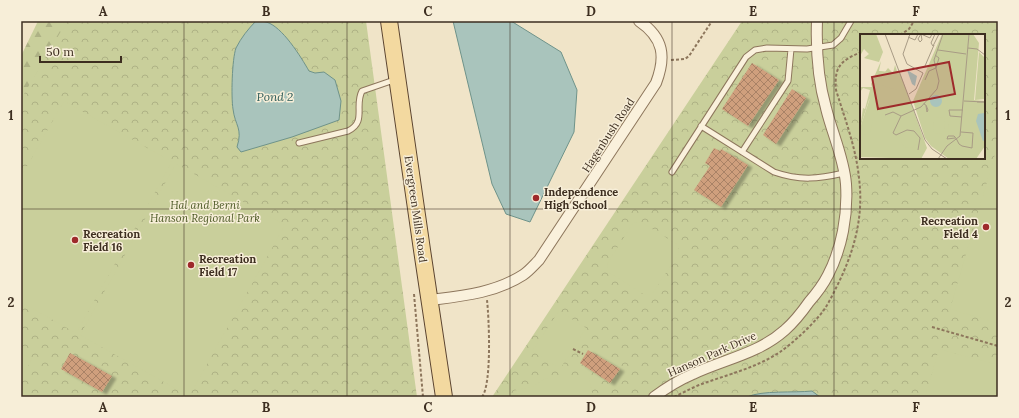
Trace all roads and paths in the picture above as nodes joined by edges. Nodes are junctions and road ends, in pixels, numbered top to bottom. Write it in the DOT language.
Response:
graph roads {
  1 [pos="389,21"];
  2 [pos="639,21"];
  3 [pos="712,21"];
  4 [pos="817,21"];
  5 [pos="851,21"];
  6 [pos="914,21"];
  7 [pos="902,34"];
  8 [pos="817,48"];
  9 [pos="791,49"];
  10 [pos="860,52"];
  11 [pos="671,60"];
  12 [pos="397,79"];
  13 [pos="701,126"];
  14 [pos="299,143"];
  15 [pos="742,152"];
  16 [pos="672,172"];
  17 [pos="844,173"];
  18 [pos="414,294"];
  19 [pos="430,300"];
  20 [pos="487,300"];
  21 [pos="932,327"];
  22 [pos="998,346"];
  23 [pos="573,349"];
  24 [pos="582,354"];
  25 [pos="422,397"];
  26 [pos="444,397"];
  27 [pos="482,397"];
  28 [pos="654,397"];
  29 [pos="674,397"];
  1 -- 12 [label="main road, Evergreen Mills Road"];
  2 -- 19 [label="street, Hagenbush Road"];
  3 -- 11 [label="path"];
  4 -- 8 [label="street, Hanson Park Drive"];
  5 -- 8 [label="lane"];
  6 -- 7 [label="path"];
  8 -- 9 [label="lane"];
  8 -- 17 [label="street, Hanson Park Drive"];
  9 -- 13 [label="lane"];
  9 -- 15 [label="lane"];
  10 -- 29 [label="path"];
  12 -- 14 [label="lane"];
  12 -- 19 [label="main road, Evergreen Mills Road"];
  13 -- 15 [label="lane"];
  13 -- 16 [label="lane"];
  15 -- 17 [label="lane"];
  17 -- 28 [label="street, Hanson Park Drive"];
  18 -- 25 [label="path"];
  19 -- 26 [label="main road, Evergreen Mills Road"];
  20 -- 27 [label="path"];
  21 -- 22 [label="path"];
  23 -- 24 [label="path"];
}
